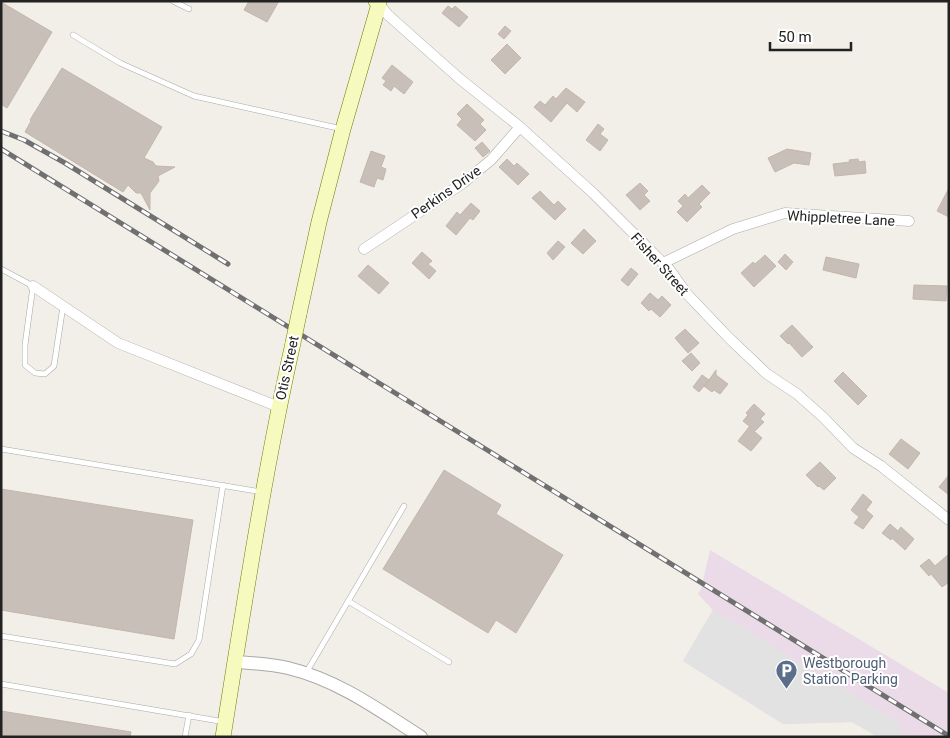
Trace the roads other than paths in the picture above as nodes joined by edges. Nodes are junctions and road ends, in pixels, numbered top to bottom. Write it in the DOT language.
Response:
graph roads {
  1 [pos="173,1"];
  2 [pos="377,3"];
  3 [pos="189,9"];
  4 [pos="73,35"];
  5 [pos="520,127"];
  6 [pos="343,129"];
  7 [pos="909,222"];
  8 [pos="364,249"];
  9 [pos="663,263"];
  10 [pos="1,269"];
  11 [pos="33,286"];
  12 [pos="63,306"];
  13 [pos="279,407"];
  14 [pos="1,448"];
  15 [pos="223,486"];
  16 [pos="263,492"];
  17 [pos="404,506"];
  18 [pos="949,520"];
  19 [pos="348,601"];
  20 [pos="1,636"];
  21 [pos="235,662"];
  22 [pos="449,662"];
  23 [pos="306,673"];
  24 [pos="1,684"];
  25 [pos="189,715"];
  26 [pos="224,730"];
  27 [pos="185,737"];
  28 [pos="422,737"];
  1 -- 3 [label="lane"];
  2 -- 5 [label="street, Fisher Street"];
  2 -- 6 [label="main road, Otis Street"];
  4 -- 6 [label="lane"];
  5 -- 8 [label="street, Perkins Drive"];
  5 -- 9 [label="street, Fisher Street"];
  6 -- 13 [label="main road, Otis Street, bridge"];
  7 -- 9 [label="street, Whippletree Lane"];
  9 -- 18 [label="street, Fisher Street"];
  10 -- 11 [label="lane"];
  11 -- 12 [label="street"];
  11 -- 12 [label="lane"];
  12 -- 13 [label="street"];
  13 -- 16 [label="main road, Otis Street"];
  14 -- 15 [label="lane"];
  15 -- 16 [label="lane"];
  15 -- 20 [label="lane"];
  16 -- 21 [label="main road, Otis Street"];
  17 -- 19 [label="lane"];
  19 -- 22 [label="lane"];
  19 -- 23 [label="lane"];
  21 -- 23 [label="street"];
  21 -- 26 [label="main road, Otis Street"];
  23 -- 28 [label="street"];
  24 -- 25 [label="lane"];
  25 -- 26 [label="lane"];
  25 -- 27 [label="lane"];
}
